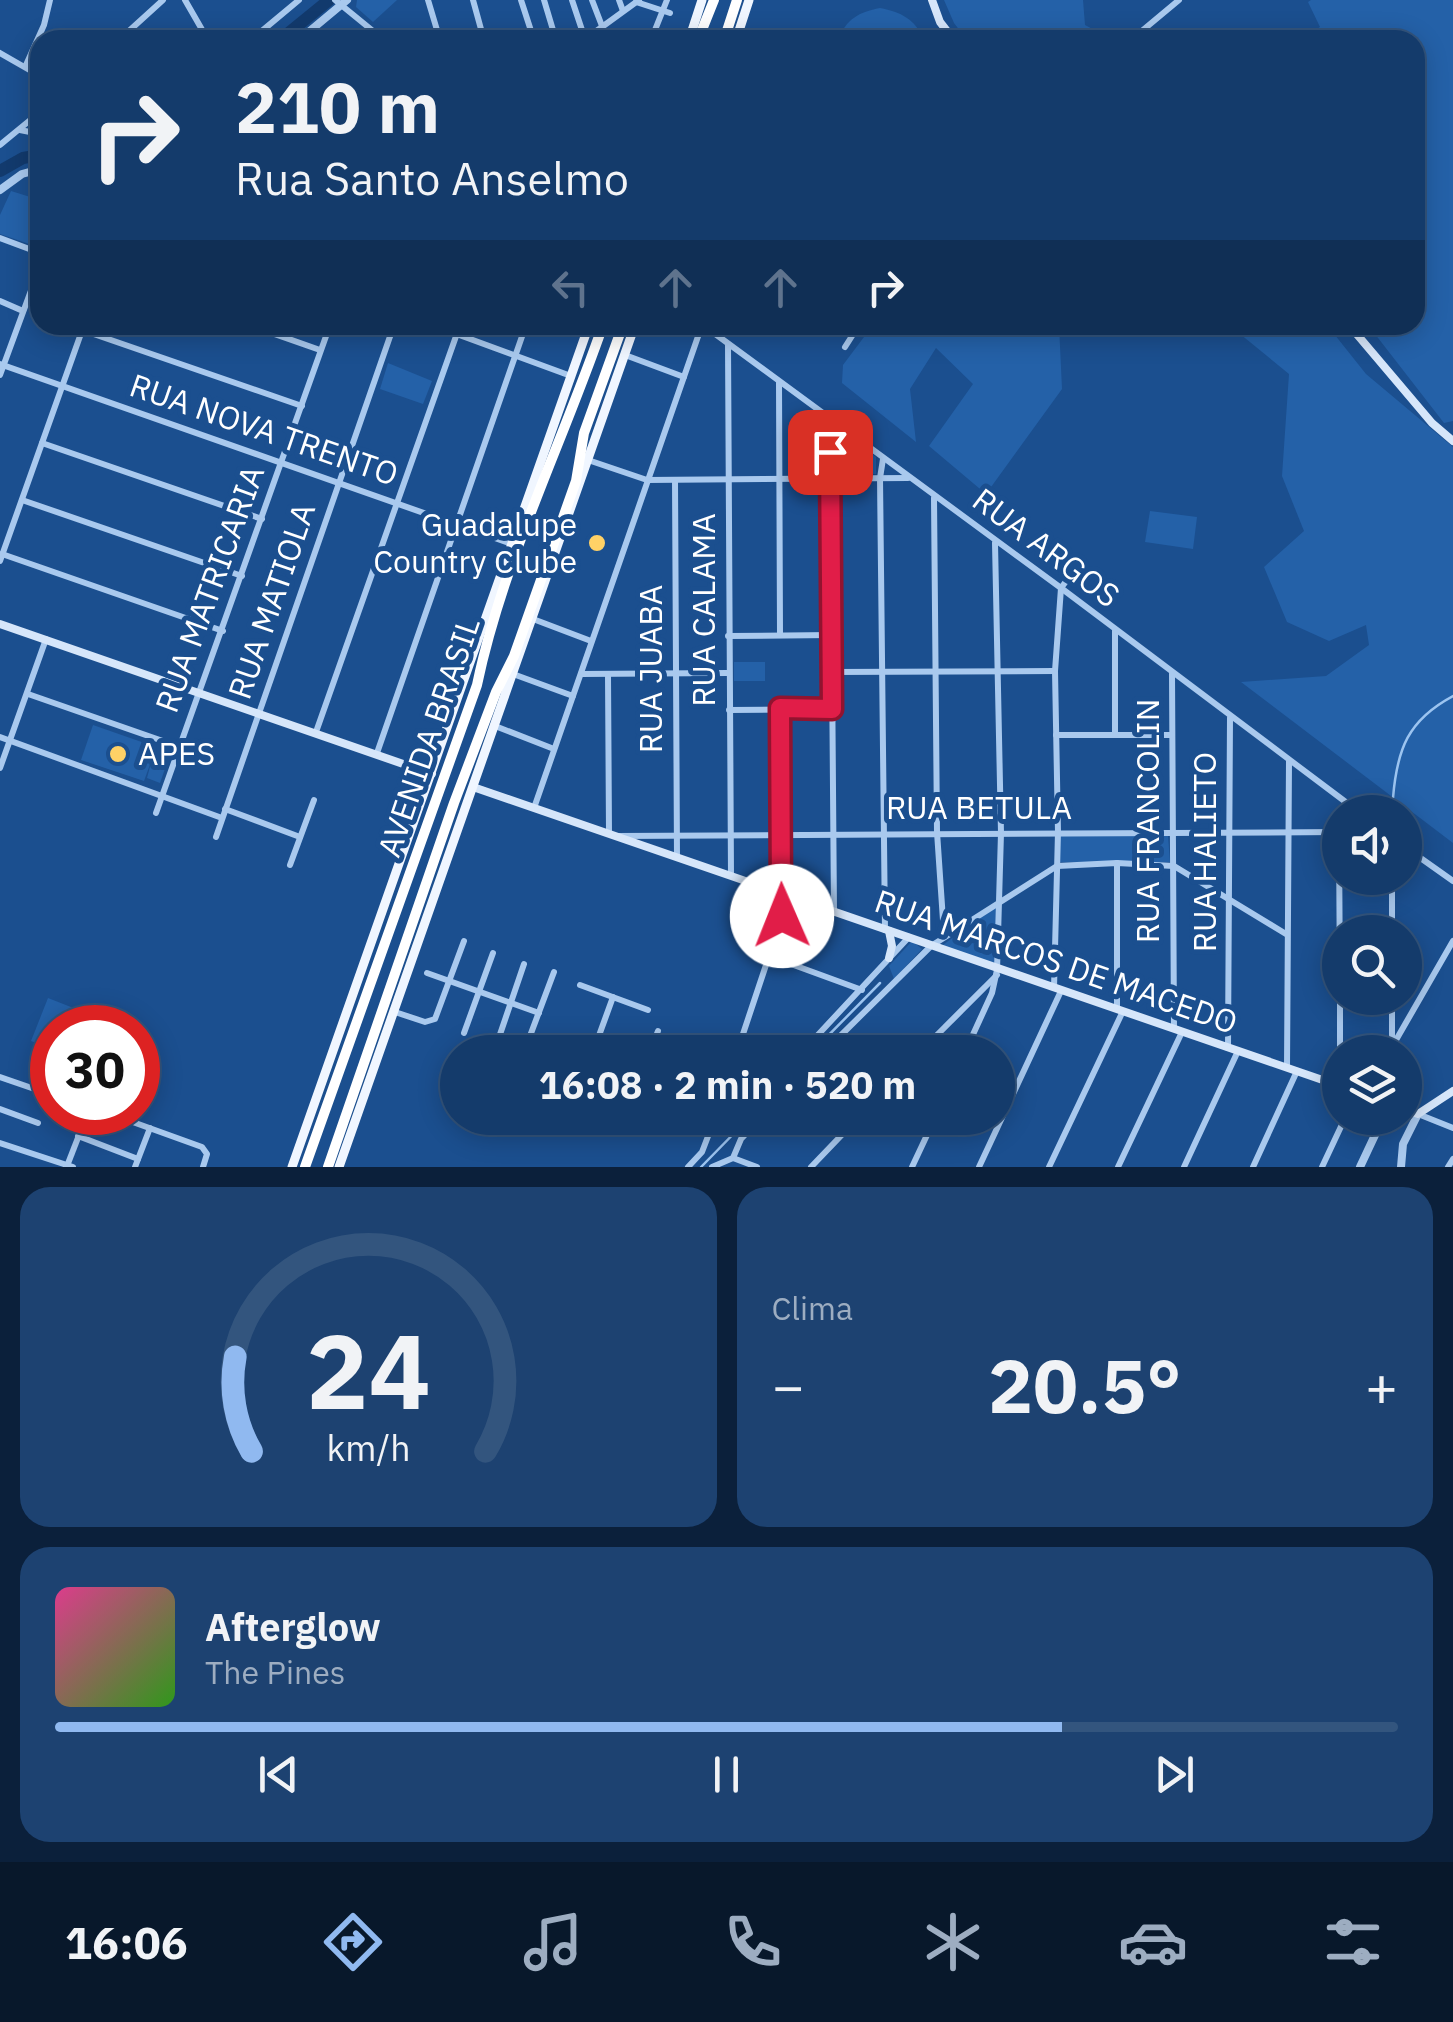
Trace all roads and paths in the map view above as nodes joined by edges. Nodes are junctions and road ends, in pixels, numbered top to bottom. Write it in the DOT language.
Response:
graph roads {
  1 [pos="50,0"];
  2 [pos="163,0"];
  3 [pos="185,0"];
  4 [pos="299,0"];
  5 [pos="428,0"];
  6 [pos="473,0"];
  7 [pos="520,0"];
  8 [pos="544,0"];
  9 [pos="572,0"];
  10 [pos="592,0"];
  11 [pos="619,0"];
  12 [pos="667,0"];
  13 [pos="702,0"];
  14 [pos="714,0"];
  15 [pos="737,0"];
  16 [pos="749,0"];
  17 [pos="932,0"];
  18 [pos="1179,0"];
  19 [pos="637,1"];
  20 [pos="340,2"];
  21 [pos="1167,5"];
  22 [pos="623,11"];
  23 [pos="667,12"];
  24 [pos="602,26"];
  25 [pos="42,30"];
  26 [pos="131,30"];
  27 [pos="202,30"];
  28 [pos="263,30"];
  29 [pos="310,30"];
  30 [pos="372,30"];
  31 [pos="437,30"];
  32 [pos="481,30"];
  33 [pos="530,30"];
  34 [pos="553,30"];
  35 [pos="582,30"];
  36 [pos="597,30"];
  37 [pos="656,30"];
  38 [pos="692,30"];
  39 [pos="704,30"];
  40 [pos="727,30"];
  41 [pos="739,30"];
  42 [pos="946,30"];
  43 [pos="1141,30"];
  44 [pos="0,53"];
  45 [pos="30,56"];
  46 [pos="26,65"];
  47 [pos="30,68"];
  48 [pos="30,121"];
  49 [pos="20,130"];
  50 [pos="30,132"];
  51 [pos="0,145"];
  52 [pos="30,172"];
  53 [pos="0,190"];
  54 [pos="0,238"];
  55 [pos="30,249"];
  56 [pos="30,294"];
  57 [pos="0,301"];
  58 [pos="24,311"];
  59 [pos="80,335"];
  60 [pos="105,335"];
  61 [pos="277,335"];
  62 [pos="326,335"];
  63 [pos="390,335"];
  64 [pos="457,335"];
  65 [pos="460,335"];
  66 [pos="522,335"];
  67 [pos="585,335"];
  68 [pos="599,335"];
  69 [pos="619,335"];
  70 [pos="632,335"];
  71 [pos="699,335"];
  72 [pos="717,335"];
  73 [pos="853,335"];
  74 [pos="1357,335"];
  75 [pos="728,343"];
  76 [pos="845,347"];
  77 [pos="320,350"];
  78 [pos="515,354"];
  79 [pos="625,355"];
  80 [pos="2,364"];
  81 [pos="0,375"];
  82 [pos="571,376"];
  83 [pos="684,377"];
  84 [pos="779,382"];
  85 [pos="62,386"];
  86 [pos="302,406"];
  87 [pos="830,418"];
  88 [pos="1453,441"];
  89 [pos="42,443"];
  90 [pos="883,458"];
  91 [pos="588,460"];
  92 [pos="282,462"];
  93 [pos="728,478"];
  94 [pos="780,478"];
  95 [pos="832,478"];
  96 [pos="880,478"];
  97 [pos="910,478"];
  98 [pos="647,480"];
  99 [pos="675,480"];
  100 [pos="339,482"];
  101 [pos="934,496"];
  102 [pos="22,500"];
  103 [pos="398,503"];
  104 [pos="262,518"];
  105 [pos="457,523"];
  106 [pos="996,542"];
  107 [pos="512,544"];
  108 [pos="1,558"];
  109 [pos="1076,568"];
  110 [pos="242,576"];
  111 [pos="1062,588"];
  112 [pos="532,620"];
  113 [pos="0,624"];
  114 [pos="223,631"];
  115 [pos="1115,631"];
  116 [pos="780,634"];
  117 [pos="832,635"];
  118 [pos="728,636"];
  119 [pos="46,638"];
  120 [pos="591,641"];
  121 [pos="936,670"];
  122 [pos="884,671"];
  123 [pos="999,671"];
  124 [pos="1055,671"];
  125 [pos="832,672"];
  126 [pos="728,673"];
  127 [pos="1172,673"];
  128 [pos="514,674"];
  129 [pos="581,674"];
  130 [pos="676,674"];
  131 [pos="608,675"];
  132 [pos="200,692"];
  133 [pos="28,694"];
  134 [pos="574,696"];
  135 [pos="780,708"];
  136 [pos="832,709"];
  137 [pos="729,710"];
  138 [pos="261,712"];
  139 [pos="1230,716"];
  140 [pos="495,726"];
  141 [pos="316,732"];
  142 [pos="1172,734"];
  143 [pos="1056,735"];
  144 [pos="1115,735"];
  145 [pos="0,737"];
  146 [pos="10,742"];
  147 [pos="180,747"];
  148 [pos="554,749"];
  149 [pos="377,753"];
  150 [pos="1289,760"];
  151 [pos="0,768"];
  152 [pos="432,774"];
  153 [pos="473,787"];
  154 [pos="1335,795"];
  155 [pos="162,796"];
  156 [pos="314,800"];
  157 [pos="534,808"];
  158 [pos="225,809"];
  159 [pos="156,813"];
  160 [pos="222,818"];
  161 [pos="1231,831"];
  162 [pos="937,832"];
  163 [pos="1058,832"];
  164 [pos="1172,832"];
  165 [pos="1286,832"];
  166 [pos="1322,832"];
  167 [pos="678,833"];
  168 [pos="885,833"];
  169 [pos="1001,833"];
  170 [pos="614,834"];
  171 [pos="833,834"];
  172 [pos="731,835"];
  173 [pos="782,835"];
  174 [pos="216,837"];
  175 [pos="300,838"];
  176 [pos="677,857"];
  177 [pos="1422,858"];
  178 [pos="1117,863"];
  179 [pos="290,865"];
  180 [pos="1057,866"];
  181 [pos="1174,866"];
  182 [pos="730,876"];
  183 [pos="1453,881"];
  184 [pos="785,895"];
  185 [pos="1231,900"];
  186 [pos="999,902"];
  187 [pos="834,912"];
  188 [pos="887,930"];
  189 [pos="1286,934"];
  190 [pos="944,936"];
  191 [pos="908,938"];
  192 [pos="464,941"];
  193 [pos="1453,941"];
  194 [pos="931,946"];
  195 [pos="493,953"];
  196 [pos="769,956"];
  197 [pos="890,958"];
  198 [pos="524,964"];
  199 [pos="554,972"];
  200 [pos="878,972"];
  201 [pos="997,972"];
  202 [pos="427,973"];
  203 [pos="450,981"];
  204 [pos="890,984"];
  205 [pos="580,985"];
  206 [pos="1058,989"];
  207 [pos="862,990"];
  208 [pos="479,991"];
  209 [pos="613,997"];
  210 [pos="509,1002"];
  211 [pos="648,1010"];
  212 [pos="1120,1011"];
  213 [pos="395,1012"];
  214 [pos="540,1013"];
  215 [pos="658,1030"];
  216 [pos="1178,1031"];
  217 [pos="464,1032"];
  218 [pos="499,1035"];
  219 [pos="531,1035"];
  220 [pos="600,1035"];
  221 [pos="656,1035"];
  222 [pos="743,1035"];
  223 [pos="818,1035"];
  224 [pos="840,1035"];
  225 [pos="936,1035"];
  226 [pos="973,1035"];
  227 [pos="1400,1035"];
  228 [pos="1228,1048"];
  229 [pos="1238,1051"];
  230 [pos="1287,1068"];
  231 [pos="1297,1072"];
  232 [pos="0,1077"];
  233 [pos="1322,1080"];
  234 [pos="30,1087"];
  235 [pos="1453,1091"];
  236 [pos="0,1109"];
  237 [pos="1422,1111"];
  238 [pos="1422,1116"];
  239 [pos="30,1120"];
  240 [pos="1453,1128"];
  241 [pos="160,1132"];
  242 [pos="147,1135"];
  243 [pos="709,1135"];
  244 [pos="744,1135"];
  245 [pos="842,1135"];
  246 [pos="927,1135"];
  247 [pos="1337,1135"];
  248 [pos="1375,1135"];
  249 [pos="1408,1135"];
  250 [pos="78,1136"];
  251 [pos="0,1143"];
  252 [pos="733,1158"];
  253 [pos="1453,1159"];
  254 [pos="136,1163"];
  255 [pos="69,1166"];
  256 [pos="203,1167"];
  257 [pos="292,1167"];
  258 [pos="304,1167"];
  259 [pos="328,1167"];
  260 [pos="339,1167"];
  261 [pos="688,1167"];
  262 [pos="712,1167"];
  263 [pos="757,1167"];
  264 [pos="811,1167"];
  265 [pos="912,1167"];
  266 [pos="979,1167"];
  267 [pos="1049,1167"];
  268 [pos="1118,1167"];
  269 [pos="1184,1167"];
  270 [pos="1253,1167"];
  271 [pos="1322,1167"];
  272 [pos="1360,1167"];
  273 [pos="1401,1167"];
  274 [pos="1448,1167"];
  1 -- 25 [label="street"];
  2 -- 26 [label="street"];
  3 -- 27 [label="street"];
  4 -- 28 [label="street"];
  5 -- 31 [label="street"];
  6 -- 32 [label="street"];
  7 -- 33 [label="street"];
  8 -- 34 [label="street"];
  9 -- 35 [label="street"];
  10 -- 24 [label="street"];
  11 -- 22 [label="street"];
  12 -- 23 [label="street"];
  13 -- 38 [label="main road"];
  14 -- 39 [label="highway"];
  15 -- 40 [label="highway"];
  16 -- 41 [label="main road"];
  17 -- 42 [label="main road"];
  18 -- 21 [label="street"];
  19 -- 22 [label="street"];
  19 -- 23 [label="street"];
  20 -- 29 [label="street"];
  20 -- 30 [label="street"];
  21 -- 43 [label="street"];
  22 -- 24 [label="street"];
  23 -- 37 [label="street"];
  24 -- 36 [label="street"];
  44 -- 46 [label="street"];
  45 -- 46 [label="street"];
  46 -- 47 [label="street"];
  48 -- 49 [label="street"];
  49 -- 50 [label="street"];
  49 -- 51 [label="street"];
  52 -- 53 [label="street"];
  54 -- 55 [label="street"];
  56 -- 58 [label="street"];
  57 -- 58 [label="street"];
  58 -- 80 [label="street"];
  59 -- 85 [label="street"];
  60 -- 86 [label="street"];
  61 -- 77 [label="street"];
  62 -- 77 [label="street, RUA MATRICARIA"];
  63 -- 100 [label="street, RUA MATIOLA"];
  64 -- 103 [label="street"];
  65 -- 78 [label="street"];
  66 -- 78 [label="street"];
  67 -- 82 [label="main road, AVENIDA BRASIL"];
  68 -- 258 [label="highway, AVENIDA BRASIL"];
  69 -- 259 [label="highway, AVENIDA BRASIL"];
  70 -- 79 [label="main road, AVENIDA BRASIL"];
  71 -- 83 [label="street"];
  72 -- 75 [label="street, RUA ARGOS"];
  73 -- 76 [label="street"];
  74 -- 88 [label="main road"];
  75 -- 84 [label="street, RUA ARGOS"];
  75 -- 93 [label="street, RUA CALAMA"];
  77 -- 86 [label="street, RUA MATRICARIA"];
  78 -- 82 [label="street"];
  78 -- 105 [label="street"];
  79 -- 83 [label="street"];
  79 -- 91 [label="main road, AVENIDA BRASIL"];
  80 -- 81 [label="street"];
  80 -- 85 [label="street, RUA NOVA TRENTO"];
  82 -- 107 [label="main road, AVENIDA BRASIL"];
  83 -- 98 [label="street"];
  84 -- 87 [label="street, RUA ARGOS"];
  84 -- 94 [label="street"];
  85 -- 89 [label="street"];
  85 -- 92 [label="street, RUA NOVA TRENTO"];
  86 -- 92 [label="street, RUA MATRICARIA"];
  87 -- 90 [label="street, RUA ARGOS"];
  87 -- 95 [label="street"];
  89 -- 102 [label="street"];
  89 -- 104 [label="street"];
  90 -- 96 [label="street"];
  90 -- 97 [label="street, RUA ARGOS"];
  91 -- 98 [label="street"];
  91 -- 112 [label="main road, AVENIDA BRASIL"];
  92 -- 100 [label="street, RUA NOVA TRENTO"];
  92 -- 104 [label="street, RUA MATRICARIA"];
  93 -- 94 [label="street"];
  93 -- 99 [label="street"];
  93 -- 118 [label="street, RUA CALAMA"];
  94 -- 95 [label="street"];
  94 -- 116 [label="street"];
  95 -- 96 [label="street"];
  95 -- 117 [label="street"];
  96 -- 97 [label="street"];
  96 -- 122 [label="street"];
  97 -- 101 [label="street, RUA ARGOS"];
  98 -- 99 [label="street"];
  98 -- 120 [label="street"];
  99 -- 130 [label="street, RUA JUABA"];
  100 -- 103 [label="street, RUA NOVA TRENTO"];
  100 -- 138 [label="street, RUA MATIOLA"];
  101 -- 106 [label="street, RUA ARGOS"];
  101 -- 121 [label="street"];
  102 -- 108 [label="street"];
  102 -- 110 [label="street"];
  103 -- 105 [label="street, RUA NOVA TRENTO"];
  103 -- 141 [label="street"];
  104 -- 110 [label="street, RUA MATRICARIA"];
  105 -- 107 [label="street, RUA NOVA TRENTO"];
  105 -- 149 [label="street"];
  106 -- 111 [label="street, RUA ARGOS"];
  106 -- 123 [label="street"];
  107 -- 152 [label="main road, AVENIDA BRASIL"];
  108 -- 114 [label="street"];
  109 -- 111 [label="street"];
  110 -- 114 [label="street, RUA MATRICARIA"];
  111 -- 115 [label="street, RUA ARGOS"];
  111 -- 124 [label="street"];
  112 -- 120 [label="street"];
  112 -- 128 [label="main road, AVENIDA BRASIL"];
  113 -- 119 [label="main road"];
  114 -- 132 [label="street, RUA MATRICARIA"];
  115 -- 127 [label="street, RUA ARGOS"];
  115 -- 144 [label="street"];
  116 -- 117 [label="street"];
  116 -- 118 [label="street"];
  117 -- 125 [label="street"];
  118 -- 126 [label="street, RUA CALAMA"];
  119 -- 132 [label="main road"];
  119 -- 133 [label="street"];
  120 -- 129 [label="street"];
  121 -- 122 [label="street"];
  121 -- 123 [label="street"];
  121 -- 162 [label="street"];
  122 -- 125 [label="street"];
  122 -- 168 [label="street"];
  123 -- 124 [label="street"];
  123 -- 169 [label="street"];
  124 -- 143 [label="street"];
  125 -- 136 [label="street"];
  126 -- 130 [label="street"];
  126 -- 137 [label="street, RUA CALAMA"];
  127 -- 139 [label="street, RUA ARGOS"];
  127 -- 142 [label="street, RUA FRANCOLIN"];
  128 -- 134 [label="street"];
  128 -- 140 [label="main road, AVENIDA BRASIL"];
  129 -- 131 [label="street"];
  129 -- 134 [label="street"];
  130 -- 131 [label="street"];
  130 -- 167 [label="street, RUA JUABA"];
  131 -- 170 [label="street"];
  132 -- 138 [label="main road"];
  132 -- 147 [label="street, RUA MATRICARIA"];
  133 -- 146 [label="street"];
  133 -- 147 [label="street"];
  134 -- 148 [label="street"];
  135 -- 136 [label="street"];
  135 -- 137 [label="street"];
  135 -- 173 [label="street"];
  136 -- 171 [label="street"];
  137 -- 172 [label="street, RUA CALAMA"];
  138 -- 141 [label="main road"];
  138 -- 158 [label="street, RUA MATIOLA"];
  139 -- 150 [label="street, RUA ARGOS"];
  139 -- 161 [label="street, RUA HALIETO"];
  140 -- 148 [label="street"];
  140 -- 153 [label="main road, AVENIDA BRASIL"];
  141 -- 149 [label="main road"];
  142 -- 144 [label="street"];
  142 -- 164 [label="street, RUA FRANCOLIN"];
  143 -- 144 [label="street"];
  143 -- 163 [label="street"];
  145 -- 146 [label="street"];
  146 -- 151 [label="street"];
  146 -- 155 [label="street"];
  147 -- 155 [label="street, RUA MATRICARIA"];
  148 -- 157 [label="street"];
  149 -- 152 [label="main road"];
  150 -- 154 [label="street, RUA ARGOS"];
  150 -- 165 [label="street"];
  152 -- 257 [label="main road, AVENIDA BRASIL"];
  153 -- 157 [label="main road, RUA MARCOS DE MACEDO"];
  153 -- 213 [label="main road, AVENIDA BRASIL"];
  155 -- 159 [label="street, RUA MATRICARIA"];
  155 -- 160 [label="street"];
  156 -- 175 [label="street"];
  157 -- 170 [label="main road, RUA MARCOS DE MACEDO"];
  158 -- 160 [label="street, RUA MATIOLA"];
  158 -- 175 [label="street"];
  160 -- 174 [label="street, RUA MATIOLA"];
  161 -- 164 [label="street, RUA BETULA"];
  161 -- 165 [label="street, RUA BETULA"];
  161 -- 185 [label="street, RUA HALIETO"];
  162 -- 168 [label="street, RUA BETULA"];
  162 -- 169 [label="street, RUA BETULA"];
  162 -- 190 [label="street"];
  163 -- 164 [label="street, RUA BETULA"];
  163 -- 169 [label="street, RUA BETULA"];
  163 -- 180 [label="street"];
  164 -- 181 [label="street, RUA FRANCOLIN"];
  165 -- 166 [label="street, RUA BETULA"];
  165 -- 189 [label="street"];
  167 -- 170 [label="street, RUA BETULA"];
  167 -- 172 [label="street, RUA BETULA"];
  167 -- 176 [label="street, RUA JUABA"];
  168 -- 171 [label="street, RUA BETULA"];
  168 -- 188 [label="street"];
  169 -- 186 [label="street"];
  170 -- 176 [label="main road, RUA MARCOS DE MACEDO"];
  171 -- 173 [label="street, RUA BETULA"];
  171 -- 187 [label="street"];
  172 -- 173 [label="street, RUA BETULA"];
  172 -- 182 [label="street, RUA CALAMA"];
  173 -- 184 [label="street"];
  175 -- 179 [label="street"];
  176 -- 182 [label="main road, RUA MARCOS DE MACEDO"];
  177 -- 183 [label="street"];
  178 -- 180 [label="street"];
  178 -- 181 [label="street"];
  178 -- 212 [label="street"];
  180 -- 186 [label="street"];
  180 -- 206 [label="street"];
  181 -- 185 [label="street"];
  181 -- 216 [label="street, RUA FRANCOLIN"];
  182 -- 184 [label="main road, RUA MARCOS DE MACEDO"];
  184 -- 187 [label="main road, RUA MARCOS DE MACEDO"];
  184 -- 196 [label="street"];
  185 -- 189 [label="street"];
  185 -- 228 [label="street, RUA HALIETO"];
  186 -- 190 [label="street"];
  186 -- 201 [label="street"];
  187 -- 188 [label="main road, RUA MARCOS DE MACEDO"];
  188 -- 191 [label="main road, RUA MARCOS DE MACEDO"];
  188 -- 197 [label="main road"];
  189 -- 230 [label="street"];
  190 -- 194 [label="street"];
  191 -- 194 [label="main road, RUA MARCOS DE MACEDO"];
  191 -- 197 [label="street"];
  192 -- 203 [label="street"];
  193 -- 227 [label="street"];
  194 -- 201 [label="main road, RUA MARCOS DE MACEDO"];
  194 -- 204 [label="street"];
  195 -- 208 [label="street"];
  196 -- 207 [label="street"];
  196 -- 222 [label="street"];
  197 -- 200 [label="street"];
  198 -- 210 [label="street"];
  199 -- 214 [label="street"];
  200 -- 204 [label="street"];
  200 -- 207 [label="street"];
  201 -- 206 [label="main road, RUA MARCOS DE MACEDO"];
  201 -- 225 [label="street"];
  201 -- 226 [label="street"];
  202 -- 203 [label="street"];
  203 -- 208 [label="street"];
  203 -- 213 [label="street"];
  204 -- 224 [label="street"];
  205 -- 209 [label="street"];
  206 -- 212 [label="main road, RUA MARCOS DE MACEDO"];
  206 -- 266 [label="street"];
  207 -- 223 [label="street"];
  208 -- 210 [label="street"];
  208 -- 217 [label="street"];
  209 -- 211 [label="street"];
  209 -- 220 [label="street"];
  210 -- 214 [label="street"];
  210 -- 218 [label="street"];
  212 -- 216 [label="main road, RUA MARCOS DE MACEDO"];
  212 -- 267 [label="street"];
  213 -- 260 [label="main road, AVENIDA BRASIL"];
  214 -- 219 [label="street"];
  215 -- 221 [label="street"];
  216 -- 228 [label="main road, RUA MARCOS DE MACEDO"];
  216 -- 268 [label="street"];
  228 -- 229 [label="main road, RUA MARCOS DE MACEDO"];
  229 -- 230 [label="main road, RUA MARCOS DE MACEDO"];
  229 -- 269 [label="street"];
  230 -- 231 [label="main road, RUA MARCOS DE MACEDO"];
  231 -- 233 [label="main road, RUA MARCOS DE MACEDO"];
  231 -- 270 [label="street"];
  232 -- 234 [label="street"];
  235 -- 237 [label="main road"];
  236 -- 239 [label="street"];
  238 -- 240 [label="street"];
  241 -- 256 [label="street"];
  242 -- 254 [label="street"];
  243 -- 261 [label="street"];
  244 -- 252 [label="street"];
  245 -- 264 [label="street"];
  246 -- 265 [label="street"];
  247 -- 271 [label="street"];
  248 -- 272 [label="street"];
  249 -- 273 [label="street"];
  250 -- 254 [label="street"];
  250 -- 255 [label="street"];
  251 -- 255 [label="street"];
  252 -- 262 [label="street"];
  252 -- 263 [label="street"];
  253 -- 274 [label="street"];
}
